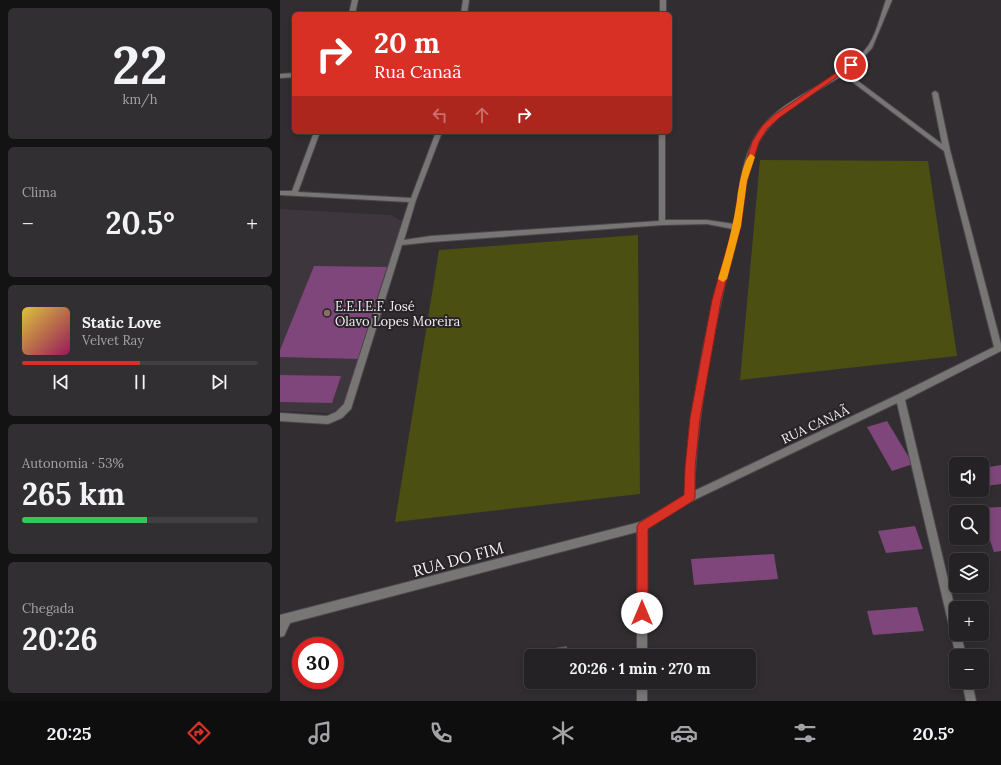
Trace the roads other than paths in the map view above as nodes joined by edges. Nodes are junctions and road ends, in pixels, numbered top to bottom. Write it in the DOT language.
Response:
graph roads {
  1 [pos="355,0"];
  2 [pos="466,0"];
  3 [pos="663,0"];
  4 [pos="889,0"];
  5 [pos="352,12"];
  6 [pos="464,12"];
  7 [pos="663,12"];
  8 [pos="842,72"];
  9 [pos="292,75"];
  10 [pos="280,76"];
  11 [pos="935,93"];
  12 [pos="317,134"];
  13 [pos="438,134"];
  14 [pos="662,134"];
  15 [pos="947,150"];
  16 [pos="280,193"];
  17 [pos="294,194"];
  18 [pos="413,200"];
  19 [pos="662,224"];
  20 [pos="737,226"];
  21 [pos="398,243"];
  22 [pos="1000,348"];
  23 [pos="900,398"];
  24 [pos="280,417"];
  25 [pos="689,498"];
  26 [pos="642,526"];
  27 [pos="283,619"];
  28 [pos="280,632"];
  29 [pos="642,649"];
  30 [pos="959,649"];
  31 [pos="642,689"];
  32 [pos="968,689"];
  33 [pos="642,701"];
  34 [pos="971,701"];
  1 -- 5 [label="street"];
  2 -- 6 [label="street"];
  3 -- 7 [label="street"];
  4 -- 8 [label="street"];
  8 -- 15 [label="street"];
  8 -- 20 [label="street"];
  9 -- 10 [label="street"];
  11 -- 15 [label="street"];
  12 -- 17 [label="street"];
  13 -- 18 [label="street"];
  14 -- 19 [label="street"];
  15 -- 22 [label="street"];
  16 -- 17 [label="street"];
  17 -- 18 [label="street"];
  18 -- 21 [label="street"];
  19 -- 20 [label="street"];
  19 -- 21 [label="street"];
  20 -- 25 [label="street"];
  21 -- 24 [label="street"];
  22 -- 23 [label="street, RUA CANAÃ"];
  23 -- 25 [label="street, RUA CANAÃ"];
  23 -- 30 [label="street"];
  25 -- 26 [label="street, RUA CANAÃ"];
  26 -- 27 [label="street, RUA DO FIM"];
  26 -- 29 [label="street"];
  27 -- 28 [label="street"];
  31 -- 33 [label="street"];
  32 -- 34 [label="street"];
}
